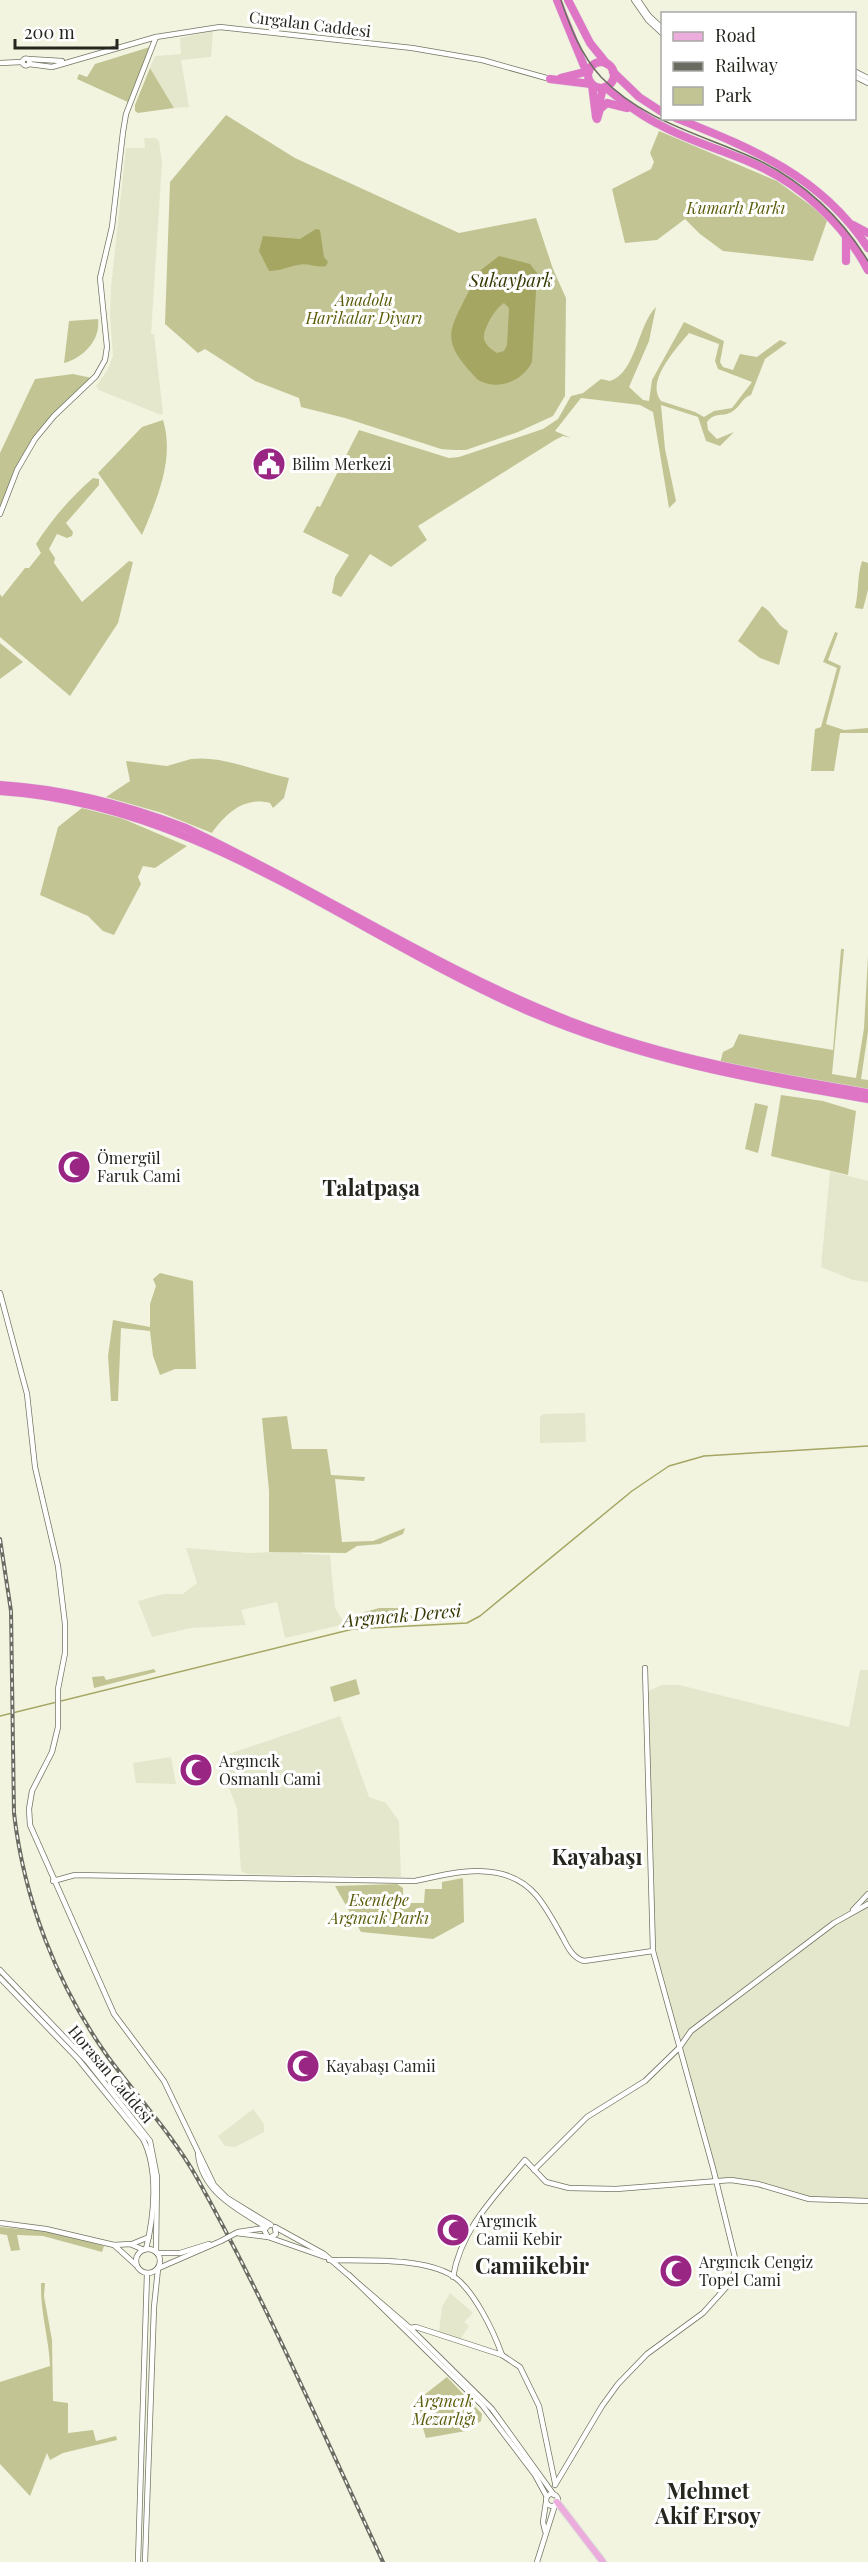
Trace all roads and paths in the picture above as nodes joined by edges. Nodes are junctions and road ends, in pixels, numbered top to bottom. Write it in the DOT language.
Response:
graph roads {
  1 [pos="556,0"];
  2 [pos="568,0"];
  3 [pos="634,0"];
  4 [pos="638,0"];
  5 [pos="661,26"];
  6 [pos="661,31"];
  7 [pos="156,37"];
  8 [pos="0,63"];
  9 [pos="610,68"];
  10 [pos="589,70"];
  11 [pos="550,79"];
  12 [pos="592,84"];
  13 [pos="604,88"];
  14 [pos="634,110"];
  15 [pos="661,111"];
  16 [pos="597,119"];
  17 [pos="681,120"];
  18 [pos="849,223"];
  19 [pos="868,233"];
  20 [pos="846,236"];
  21 [pos="868,248"];
  22 [pos="866,267"];
  23 [pos="0,514"];
  24 [pos="0,785"];
  25 [pos="0,791"];
  26 [pos="868,1093"];
  27 [pos="868,1098"];
  28 [pos="0,1293"];
  29 [pos="645,1668"];
  30 [pos="53,1881"];
  31 [pos="868,1894"];
  32 [pos="868,1904"];
  33 [pos="851,1912"];
  34 [pos="653,1951"];
  35 [pos="0,1970"];
  36 [pos="0,1978"];
  37 [pos="679,2048"];
  38 [pos="198,2151"];
  39 [pos="534,2170"];
  40 [pos="717,2182"];
  41 [pos="868,2200"];
  42 [pos="253,2218"];
  43 [pos="0,2223"];
  44 [pos="269,2227"];
  45 [pos="249,2229"];
  46 [pos="236,2233"];
  47 [pos="270,2237"];
  48 [pos="149,2238"];
  49 [pos="221,2241"];
  50 [pos="130,2244"];
  51 [pos="114,2245"];
  52 [pos="145,2250"];
  53 [pos="157,2252"];
  54 [pos="327,2259"];
  55 [pos="138,2266"];
  56 [pos="158,2268"];
  57 [pos="147,2273"];
  58 [pos="349,2275"];
  59 [pos="453,2277"];
  60 [pos="410,2328"];
  61 [pos="502,2355"];
  62 [pos="555,2485"];
  63 [pos="547,2499"];
  64 [pos="555,2499"];
  65 [pos="546,2533"];
  66 [pos="138,2562"];
  67 [pos="145,2562"];
  68 [pos="537,2562"];
  69 [pos="603,2562"];
  1 -- 10 [label="highway"];
  2 -- 9 [label="highway"];
  3 -- 6 [label="street"];
  4 -- 5 [label="street"];
  7 -- 8 [label="street, Cırgalan Caddesi"];
  7 -- 11 [label="street, Cırgalan Caddesi"];
  7 -- 23 [label="street"];
  9 -- 10 [label="highway"];
  9 -- 13 [label="highway"];
  9 -- 15 [label="highway"];
  10 -- 11 [label="highway"];
  10 -- 12 [label="highway"];
  11 -- 12 [label="highway"];
  12 -- 13 [label="highway"];
  12 -- 16 [label="highway"];
  13 -- 14 [label="highway"];
  13 -- 16 [label="highway"];
  14 -- 16 [label="highway"];
  14 -- 20 [label="highway"];
  17 -- 18 [label="highway"];
  18 -- 19 [label="highway"];
  18 -- 21 [label="highway"];
  20 -- 22 [label="highway"];
  20 -- 22 [label="highway"];
  24 -- 26 [label="highway"];
  25 -- 27 [label="highway"];
  28 -- 30 [label="street"];
  29 -- 34 [label="street"];
  30 -- 34 [label="street"];
  30 -- 38 [label="street"];
  31 -- 33 [label="street"];
  32 -- 33 [label="street"];
  33 -- 37 [label="street"];
  34 -- 37 [label="street"];
  35 -- 53 [label="street, Horasan Caddesi"];
  36 -- 48 [label="street, Horasan Caddesi"];
  37 -- 39 [label="street"];
  37 -- 40 [label="street"];
  38 -- 42 [label="street"];
  38 -- 44 [label="street"];
  39 -- 40 [label="street"];
  39 -- 59 [label="street"];
  40 -- 41 [label="street"];
  40 -- 62 [label="street"];
  42 -- 44 [label="street"];
  42 -- 45 [label="street"];
  43 -- 51 [label="street"];
  44 -- 45 [label="street"];
  44 -- 47 [label="street"];
  44 -- 47 [label="street"];
  44 -- 54 [label="street"];
  45 -- 46 [label="street"];
  46 -- 47 [label="street"];
  46 -- 49 [label="street, bridge"];
  47 -- 54 [label="street"];
  48 -- 50 [label="street"];
  48 -- 52 [label="street, Horasan Caddesi"];
  49 -- 53 [label="street"];
  49 -- 56 [label="street"];
  50 -- 51 [label="street"];
  50 -- 52 [label="street"];
  51 -- 55 [label="street"];
  52 -- 53 [label="street"];
  52 -- 55 [label="street"];
  53 -- 56 [label="street"];
  54 -- 58 [label="street"];
  54 -- 59 [label="street"];
  55 -- 57 [label="street"];
  56 -- 57 [label="street"];
  56 -- 67 [label="street"];
  57 -- 66 [label="street"];
  58 -- 60 [label="street"];
  58 -- 63 [label="street"];
  59 -- 61 [label="street"];
  60 -- 61 [label="street"];
  60 -- 64 [label="street"];
  61 -- 62 [label="street"];
  62 -- 64 [label="street"];
  63 -- 64 [label="street"];
  63 -- 64 [label="street"];
  63 -- 65 [label="street"];
  64 -- 65 [label="street"];
  64 -- 69 [label="main road"];
  65 -- 68 [label="street"];
}
